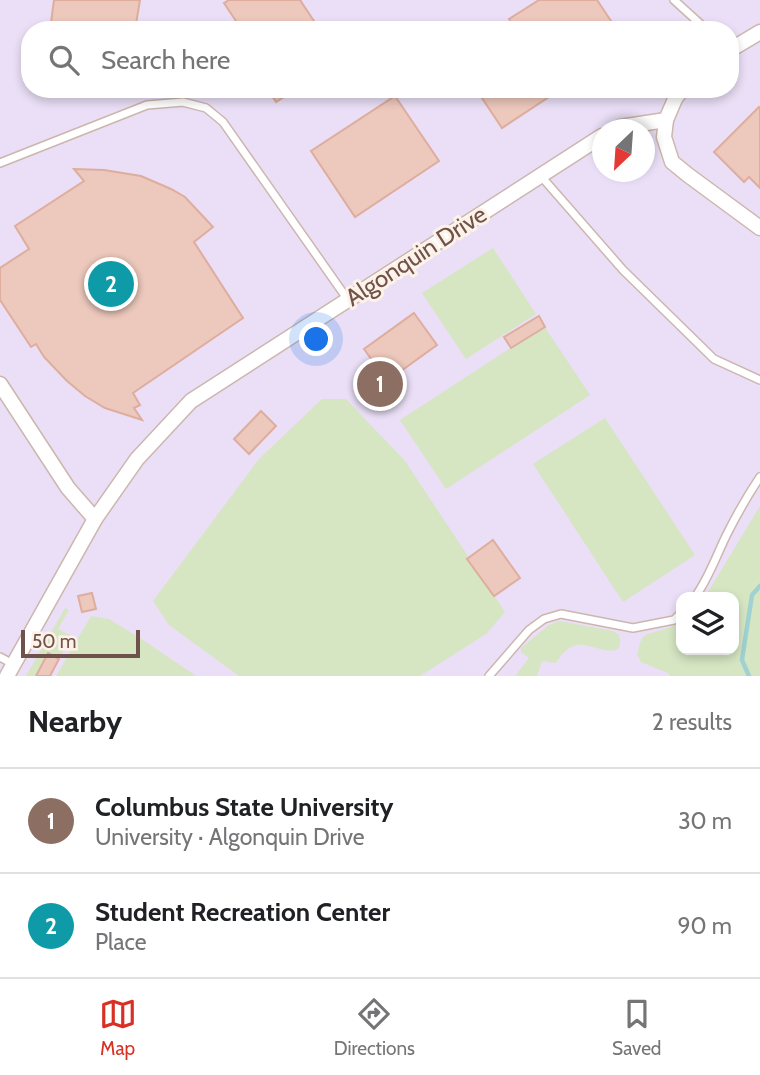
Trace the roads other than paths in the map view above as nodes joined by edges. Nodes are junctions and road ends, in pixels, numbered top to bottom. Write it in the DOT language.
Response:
graph roads {
  1 [pos="674,0"];
  2 [pos="697,21"];
  3 [pos="760,32"];
  4 [pos="739,45"];
  5 [pos="676,98"];
  6 [pos="666,120"];
  7 [pos="655,122"];
  8 [pos="592,143"];
  9 [pos="0,163"];
  10 [pos="540,175"];
  11 [pos="760,228"];
  12 [pos="348,300"];
  13 [pos="759,377"];
  14 [pos="0,384"];
  15 [pos="760,477"];
  16 [pos="94,519"];
  17 [pos="698,592"];
  18 [pos="676,618"];
  19 [pos="7,666"];
  20 [pos="489,676"];
  1 -- 2 [label="lane"];
  3 -- 4 [label="street"];
  5 -- 6 [label="street"];
  6 -- 7 [label="street"];
  6 -- 11 [label="street"];
  8 -- 10 [label="street, Algonquin Drive"];
  9 -- 12 [label="lane"];
  10 -- 12 [label="street, Algonquin Drive"];
  10 -- 13 [label="lane"];
  12 -- 16 [label="street, Algonquin Drive"];
  14 -- 16 [label="street"];
  15 -- 17 [label="lane"];
  16 -- 19 [label="street, Algonquin Drive"];
  18 -- 20 [label="lane"];
}
